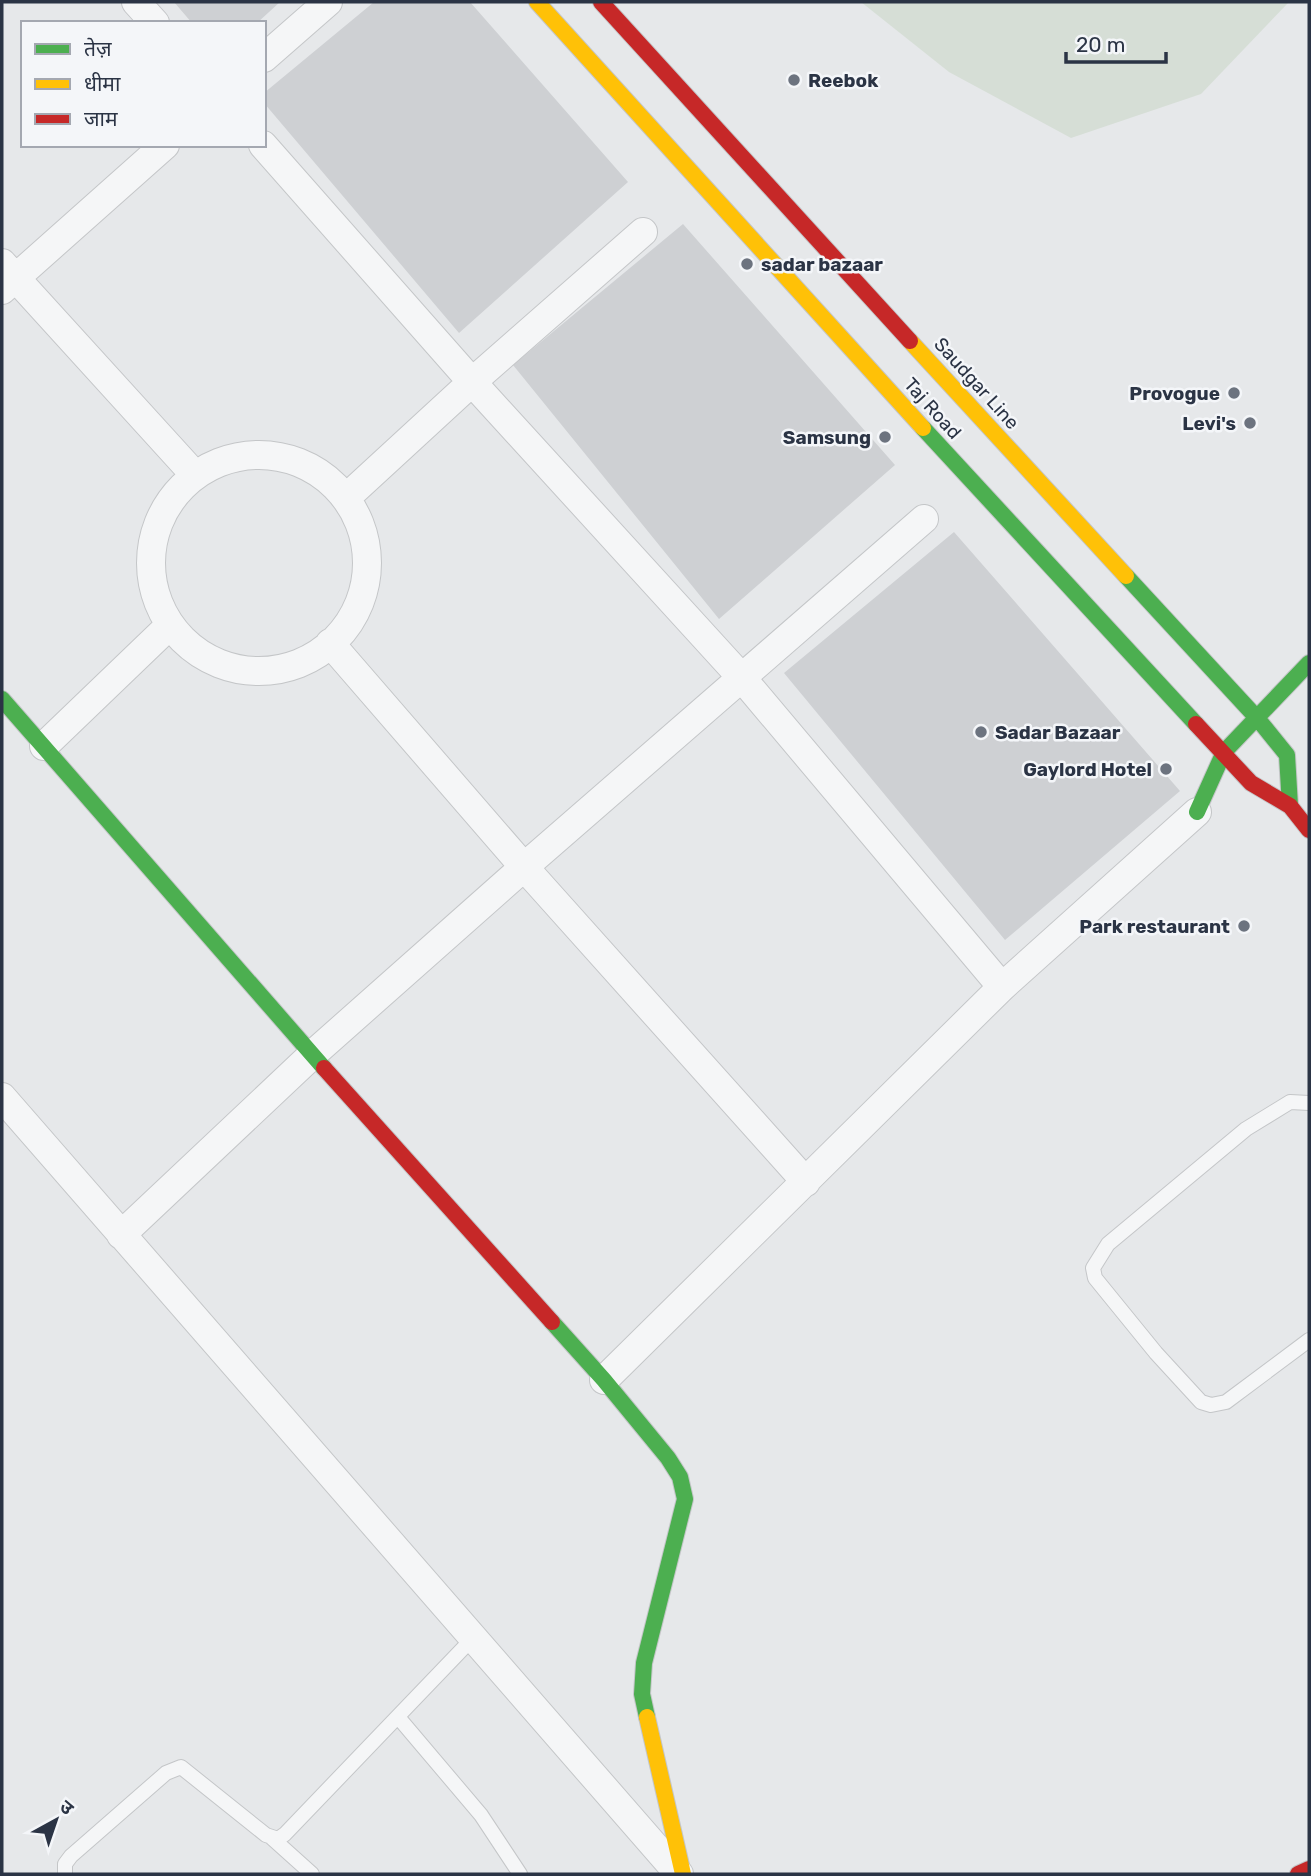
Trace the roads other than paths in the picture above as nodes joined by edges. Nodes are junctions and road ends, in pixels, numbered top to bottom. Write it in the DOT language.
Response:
graph roads {
  1 [pos="136,2"];
  2 [pos="328,2"];
  3 [pos="537,2"];
  4 [pos="600,2"];
  5 [pos="153,21"];
  6 [pos="266,56"];
  7 [pos="163,147"];
  8 [pos="265,147"];
  9 [pos="643,232"];
  10 [pos="6,277"];
  11 [pos="472,382"];
  12 [pos="194,474"];
  13 [pos="347,497"];
  14 [pos="924,519"];
  15 [pos="170,625"];
  16 [pos="330,643"];
  17 [pos="1309,663"];
  18 [pos="742,678"];
  19 [pos="2,699"];
  20 [pos="1257,718"];
  21 [pos="44,746"];
  22 [pos="1291,751"];
  23 [pos="1224,752"];
  24 [pos="1245,786"];
  25 [pos="1208,806"];
  26 [pos="1290,806"];
  27 [pos="1309,830"];
  28 [pos="524,867"];
  29 [pos="1002,987"];
  30 [pos="312,1055"];
  31 [pos="2,1097"];
  32 [pos="1309,1103"];
  33 [pos="806,1182"];
  34 [pos="121,1235"];
  35 [pos="1309,1340"];
  36 [pos="604,1380"];
  37 [pos="473,1638"];
  38 [pos="398,1717"];
  39 [pos="272,1838"];
  40 [pos="1309,1868"];
  41 [pos="65,1874"];
  42 [pos="312,1874"];
  43 [pos="520,1874"];
  44 [pos="681,1874"];
  45 [pos="1298,1874"];
  1 -- 5 [label="street"];
  2 -- 6 [label="street"];
  3 -- 23 [label="main road, Taj Road"];
  4 -- 20 [label="main road, Saudgar Line"];
  7 -- 10 [label="street"];
  8 -- 11 [label="street"];
  9 -- 11 [label="street"];
  10 -- 12 [label="street"];
  11 -- 13 [label="street"];
  11 -- 18 [label="street"];
  12 -- 13 [label="street"];
  12 -- 15 [label="street"];
  13 -- 16 [label="street"];
  14 -- 18 [label="street"];
  15 -- 16 [label="street"];
  15 -- 21 [label="street"];
  16 -- 28 [label="street"];
  17 -- 20 [label="main road"];
  18 -- 28 [label="street"];
  18 -- 29 [label="street"];
  19 -- 21 [label="main road"];
  20 -- 22 [label="main road, Saudgar Line"];
  20 -- 23 [label="main road"];
  21 -- 30 [label="main road"];
  22 -- 24 [label="main road"];
  22 -- 26 [label="main road"];
  23 -- 24 [label="main road, Taj Road"];
  23 -- 25 [label="main road"];
  24 -- 26 [label="main road, Taj Road"];
  25 -- 29 [label="street"];
  26 -- 27 [label="main road, Taj Road"];
  28 -- 30 [label="street"];
  28 -- 33 [label="street"];
  29 -- 33 [label="street"];
  30 -- 34 [label="street"];
  30 -- 36 [label="main road"];
  31 -- 34 [label="street"];
  32 -- 35 [label="lane"];
  33 -- 36 [label="street"];
  34 -- 37 [label="street"];
  36 -- 44 [label="main road"];
  37 -- 38 [label="lane"];
  37 -- 44 [label="street"];
  38 -- 39 [label="lane"];
  38 -- 43 [label="lane"];
  39 -- 41 [label="lane"];
  39 -- 42 [label="lane"];
  40 -- 45 [label="main road"];
}
